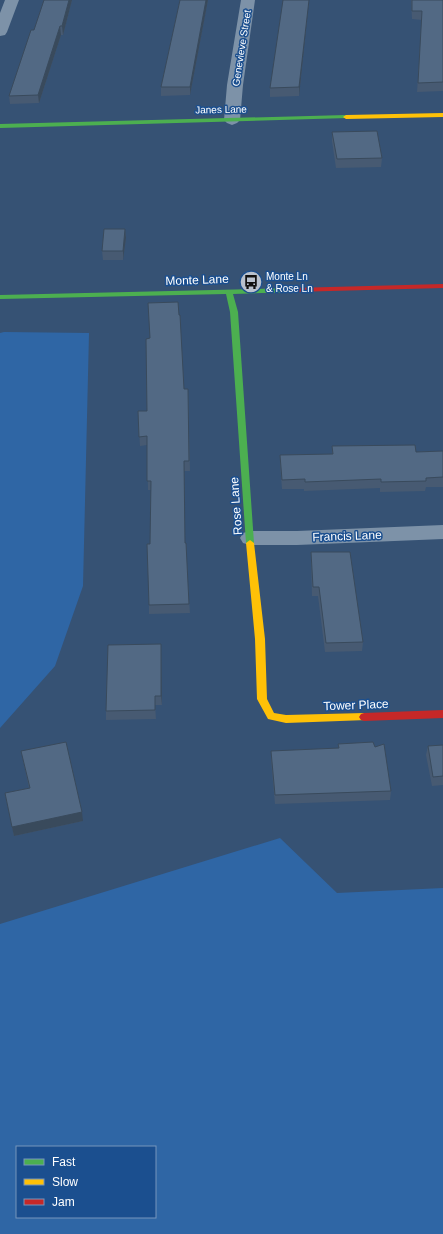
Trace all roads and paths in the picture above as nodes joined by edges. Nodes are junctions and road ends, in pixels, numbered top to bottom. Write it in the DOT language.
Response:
graph roads {
  1 [pos="248,0"];
  2 [pos="7,6"];
  3 [pos="0,32"];
  4 [pos="443,115"];
  5 [pos="232,120"];
  6 [pos="0,126"];
  7 [pos="443,286"];
  8 [pos="229,291"];
  9 [pos="0,297"];
  10 [pos="443,532"];
  11 [pos="250,538"];
  12 [pos="443,714"];
  13 [pos="271,716"];
  1 -- 5 [label="street, Genevieve Street"];
  2 -- 3 [label="street"];
  4 -- 5 [label="street, Janes Lane"];
  5 -- 6 [label="street, Janes Lane"];
  7 -- 8 [label="street, Monte Lane"];
  8 -- 9 [label="street, Monte Lane"];
  8 -- 11 [label="street, Rose Lane"];
  10 -- 11 [label="street, Francis Lane"];
  11 -- 13 [label="street, Rose Lane"];
  12 -- 13 [label="street, Tower Place"];
}
